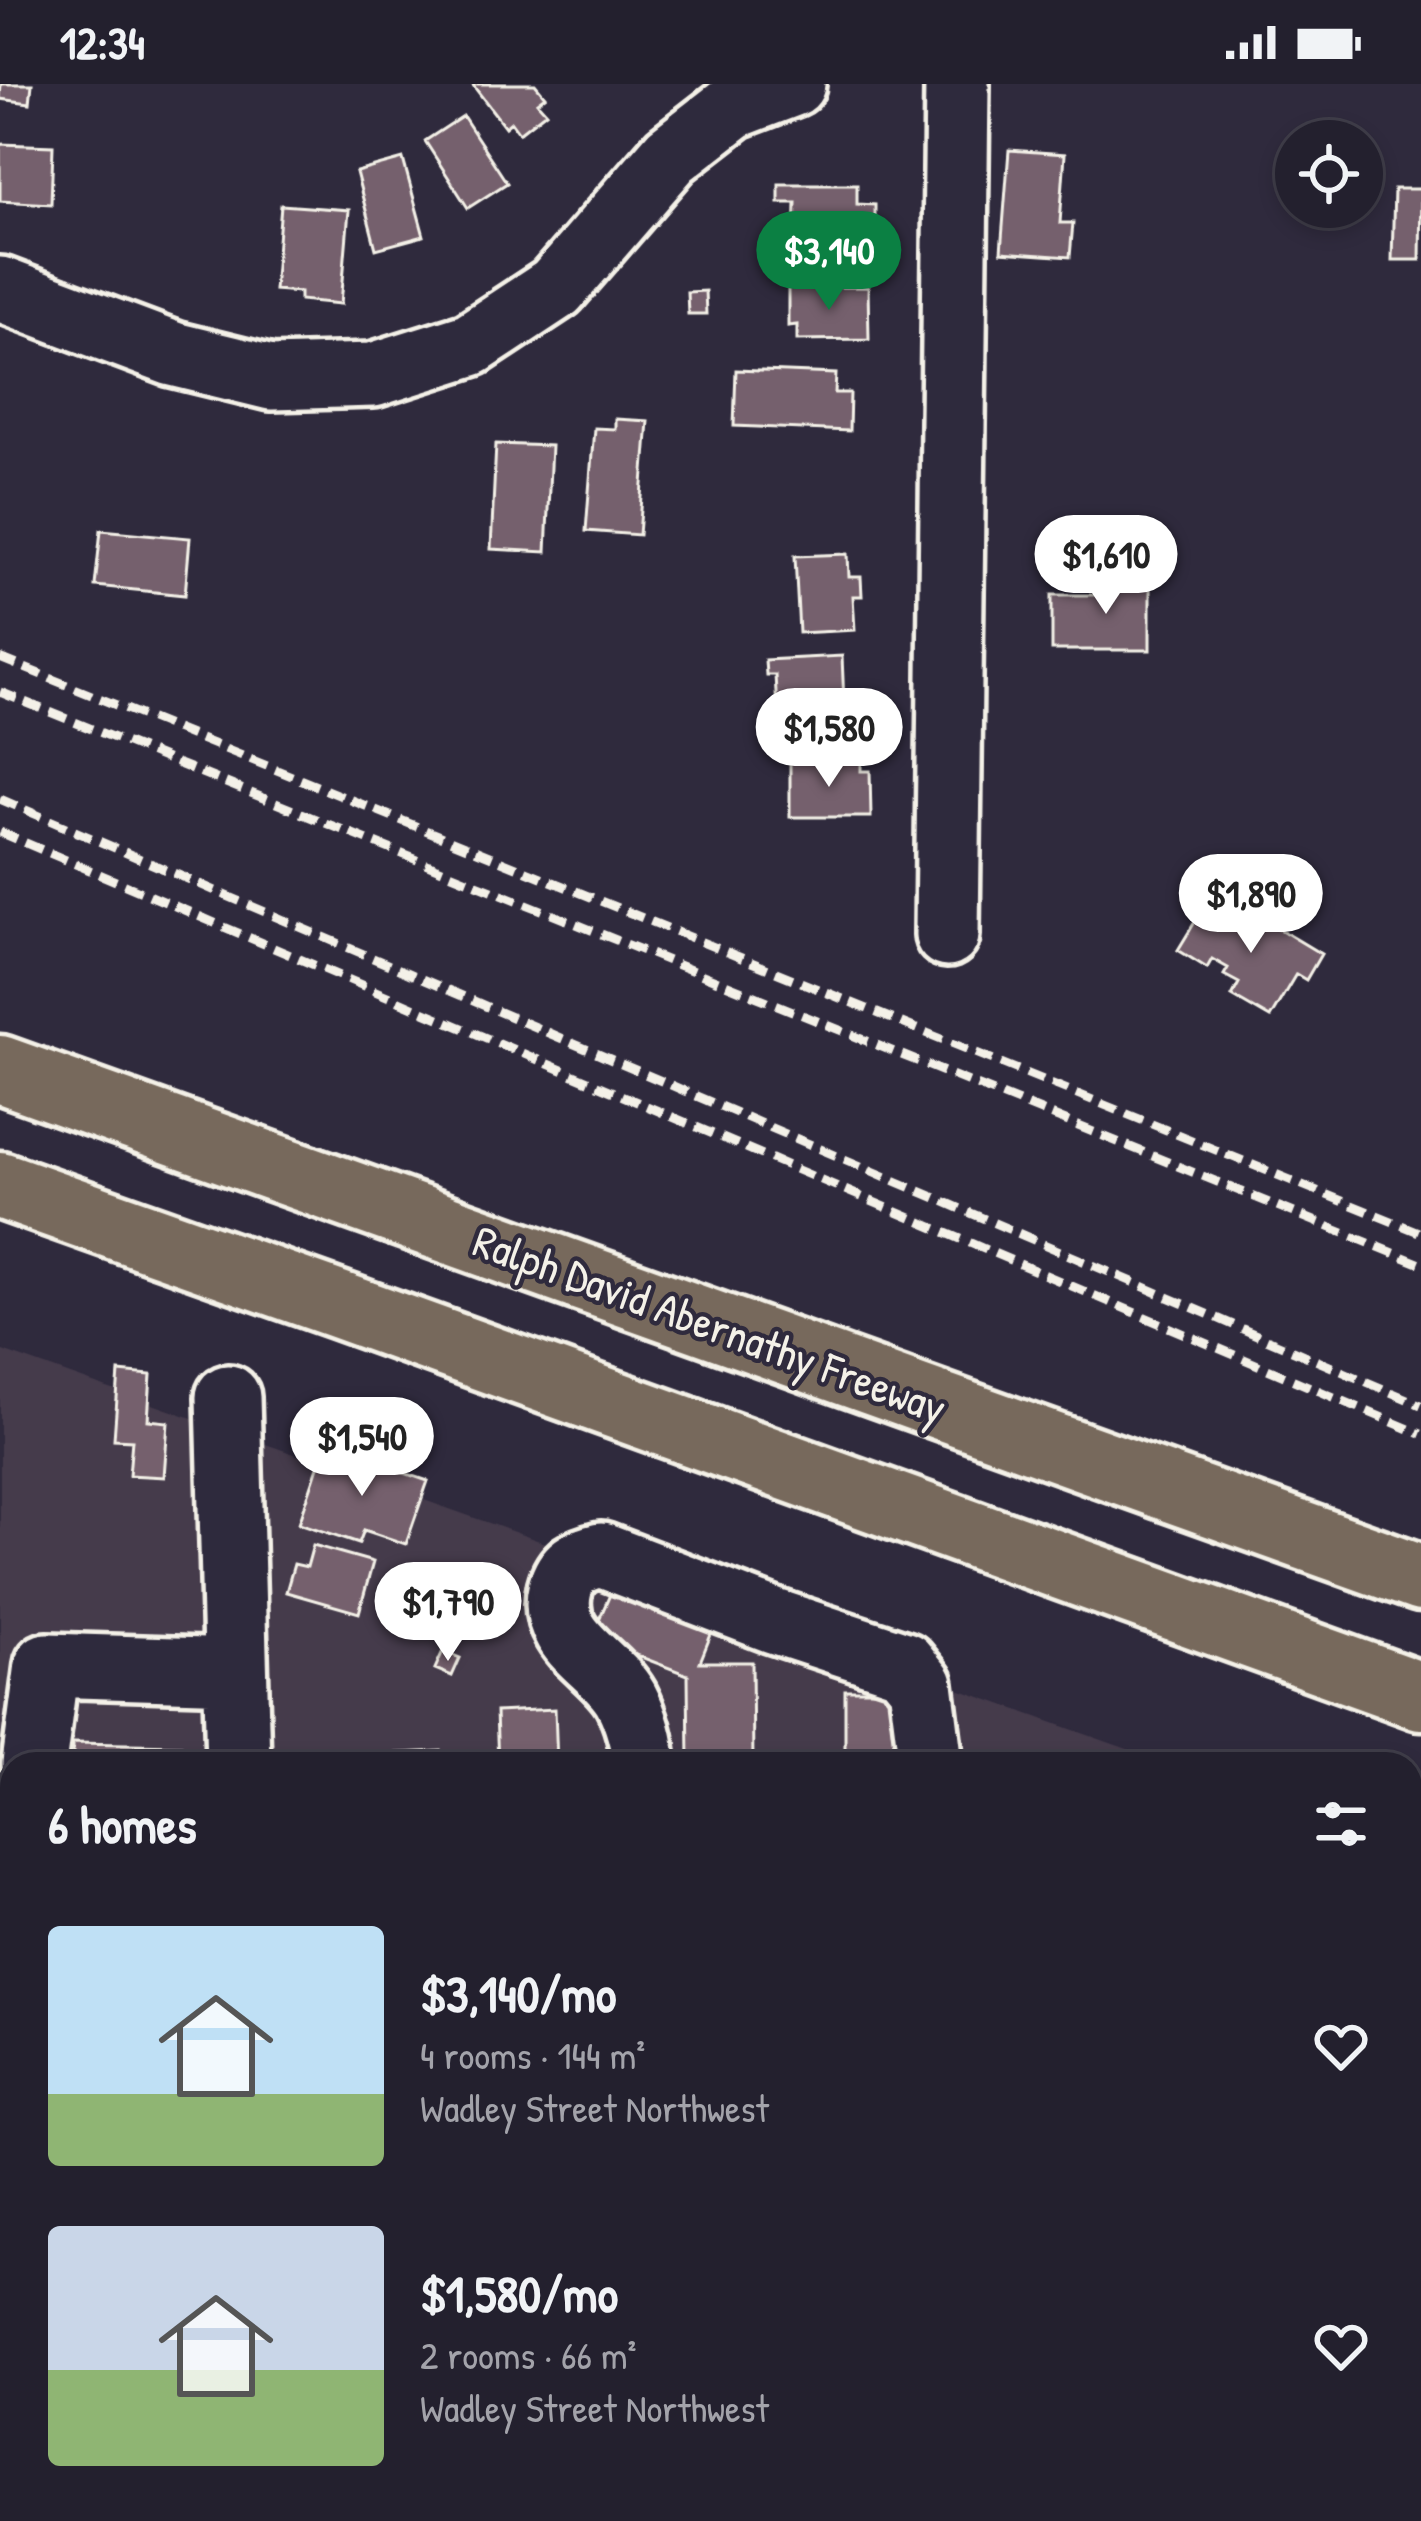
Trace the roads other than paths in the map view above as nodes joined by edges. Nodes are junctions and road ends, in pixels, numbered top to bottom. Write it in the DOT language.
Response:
graph roads {
  1 [pos="793,84"];
  2 [pos="957,84"];
  3 [pos="0,290"];
  4 [pos="947,935"];
  5 [pos="0,1069"];
  6 [pos="0,1186"];
  7 [pos="228,1397"];
  8 [pos="1421,1578"];
  9 [pos="235,1671"];
  10 [pos="1421,1696"];
  11 [pos="36,1752"];
  12 [pos="238,1752"];
  13 [pos="643,1752"];
  14 [pos="929,1752"];
  1 -- 3 [label="street"];
  2 -- 4 [label="street"];
  5 -- 8 [label="main road, Ralph David Abernathy Freeway"];
  6 -- 10 [label="main road"];
  7 -- 9 [label="street"];
  9 -- 11 [label="street"];
  9 -- 12 [label="street"];
  13 -- 14 [label="street"];
}
